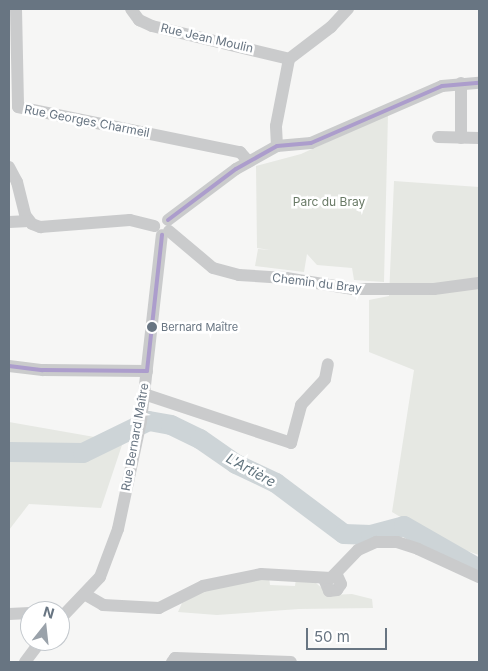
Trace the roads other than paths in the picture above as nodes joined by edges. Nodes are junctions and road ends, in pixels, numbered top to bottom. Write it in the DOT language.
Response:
graph roads {
  1 [pos="16,9"];
  2 [pos="131,9"];
  3 [pos="348,9"];
  4 [pos="289,59"];
  5 [pos="461,83"];
  6 [pos="479,83"];
  7 [pos="438,137"];
  8 [pos="461,138"];
  9 [pos="479,138"];
  10 [pos="277,146"];
  11 [pos="249,162"];
  12 [pos="9,166"];
  13 [pos="29,221"];
  14 [pos="9,222"];
  15 [pos="163,228"];
  16 [pos="479,283"];
  17 [pos="328,364"];
  18 [pos="9,366"];
  19 [pos="147,371"];
  20 [pos="144,394"];
  21 [pos="479,577"];
  22 [pos="86,595"];
  23 [pos="70,610"];
  24 [pos="33,651"];
  25 [pos="173,660"];
  26 [pos="25,662"];
  27 [pos="289,662"];
  1 -- 11 [label="street, Rue Georges Charmeil"];
  2 -- 4 [label="street, Rue Jean Moulin"];
  3 -- 4 [label="street"];
  4 -- 10 [label="street"];
  5 -- 6 [label="street"];
  5 -- 8 [label="street"];
  5 -- 10 [label="street"];
  7 -- 8 [label="street"];
  8 -- 9 [label="street"];
  10 -- 11 [label="street"];
  11 -- 15 [label="street"];
  12 -- 13 [label="street"];
  13 -- 14 [label="street"];
  13 -- 15 [label="street"];
  15 -- 16 [label="street, Chemin du Bray"];
  15 -- 19 [label="street, Rue Bernard Maître"];
  17 -- 20 [label="street"];
  18 -- 19 [label="street"];
  19 -- 20 [label="street, Rue Bernard Maître"];
  20 -- 22 [label="street, Rue Bernard Maître"];
  21 -- 22 [label="street"];
  22 -- 23 [label="street, Rue Bernard Maître"];
  24 -- 26 [label="street"];
  25 -- 27 [label="street"];
}
